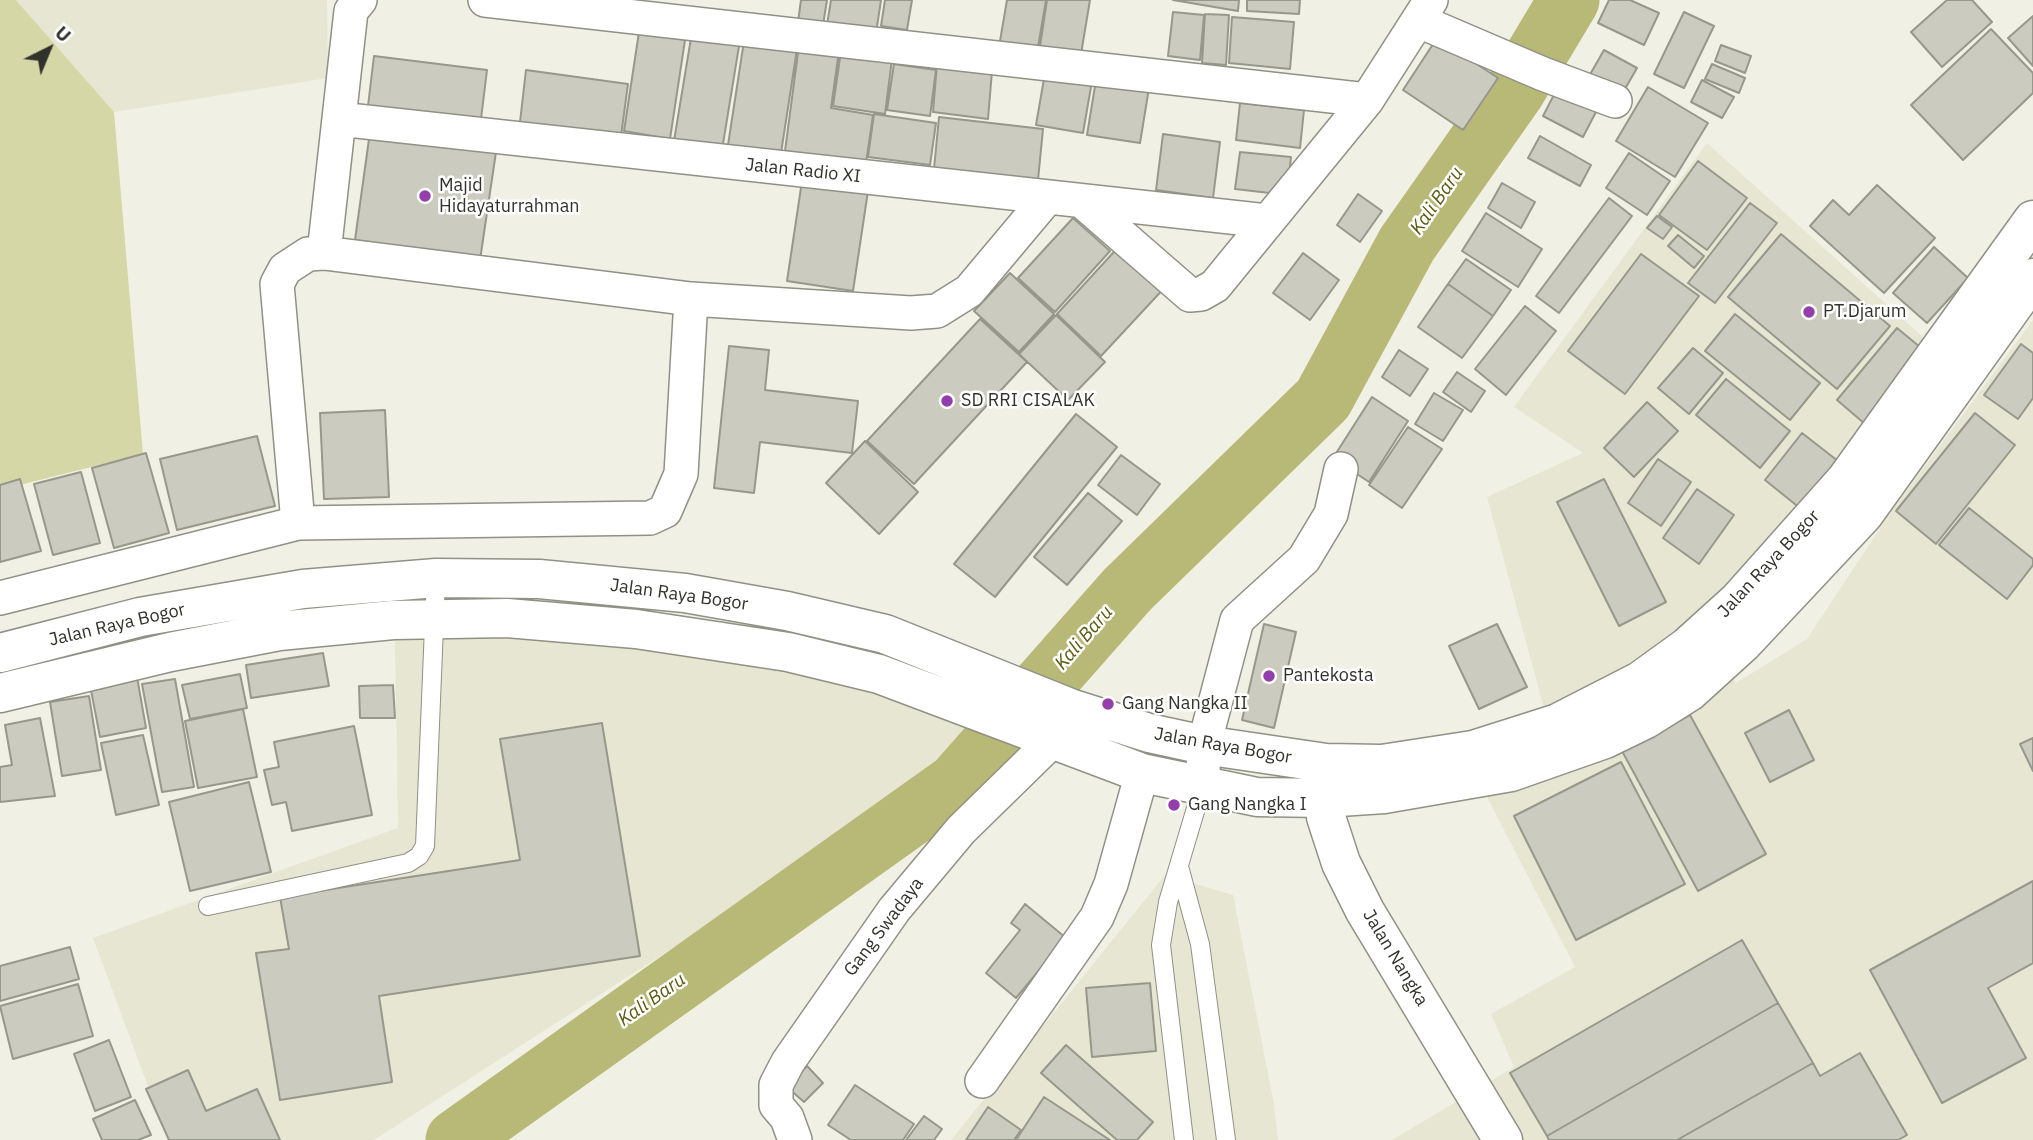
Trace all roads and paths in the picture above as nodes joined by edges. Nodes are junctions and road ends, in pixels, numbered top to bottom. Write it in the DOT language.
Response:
graph roads {
  1 [pos="360,0"];
  2 [pos="485,0"];
  3 [pos="1425,10"];
  4 [pos="669,11"];
  5 [pos="1367,100"];
  6 [pos="1615,101"];
  7 [pos="339,119"];
  8 [pos="1046,198"];
  9 [pos="1083,202"];
  10 [pos="2033,220"];
  11 [pos="1267,221"];
  12 [pos="324,253"];
  13 [pos="2033,278"];
  14 [pos="691,299"];
  15 [pos="1341,469"];
  16 [pos="298,523"];
  17 [pos="436,578"];
  18 [pos="0,598"];
  19 [pos="435,618"];
  20 [pos="0,653"];
  21 [pos="1679,677"];
  22 [pos="0,692"];
  23 [pos="1048,740"];
  24 [pos="1204,745"];
  25 [pos="1142,773"];
  26 [pos="1325,781"];
  27 [pos="1202,788"];
  28 [pos="1180,870"];
  29 [pos="208,906"];
  30 [pos="982,1081"];
  31 [pos="795,1140"];
  32 [pos="1184,1140"];
  33 [pos="1226,1140"];
  34 [pos="1503,1140"];
  1 -- 7 [label="street"];
  2 -- 4 [label="street"];
  3 -- 5 [label="street"];
  3 -- 6 [label="street"];
  4 -- 5 [label="street"];
  5 -- 11 [label="street"];
  7 -- 8 [label="street, Jalan Radio XI"];
  7 -- 12 [label="street"];
  8 -- 9 [label="street, Jalan Radio XI"];
  8 -- 14 [label="street"];
  9 -- 11 [label="street, Jalan Radio XI"];
  9 -- 11 [label="street"];
  10 -- 21 [label="main road, Jalan Raya Bogor"];
  12 -- 14 [label="street"];
  12 -- 16 [label="street"];
  13 -- 21 [label="main road, Jalan Raya Bogor"];
  14 -- 16 [label="street"];
  15 -- 24 [label="street"];
  16 -- 18 [label="street"];
  17 -- 19 [label="lane"];
  17 -- 20 [label="main road, Jalan Raya Bogor"];
  17 -- 24 [label="main road, Jalan Raya Bogor"];
  19 -- 22 [label="main road, Jalan Raya Bogor"];
  19 -- 23 [label="main road, Jalan Raya Bogor"];
  19 -- 29 [label="lane"];
  21 -- 26 [label="main road, Jalan Raya Bogor"];
  23 -- 25 [label="main road, Jalan Raya Bogor"];
  23 -- 31 [label="street, Gang Swadaya"];
  24 -- 26 [label="main road, Jalan Raya Bogor"];
  24 -- 27 [label="street"];
  25 -- 27 [label="main road, Jalan Raya Bogor"];
  25 -- 30 [label="street"];
  26 -- 27 [label="main road, Jalan Raya Bogor"];
  26 -- 34 [label="main road, Jalan Nangka"];
  27 -- 28 [label="lane"];
  28 -- 32 [label="lane"];
  28 -- 33 [label="lane"];
}
